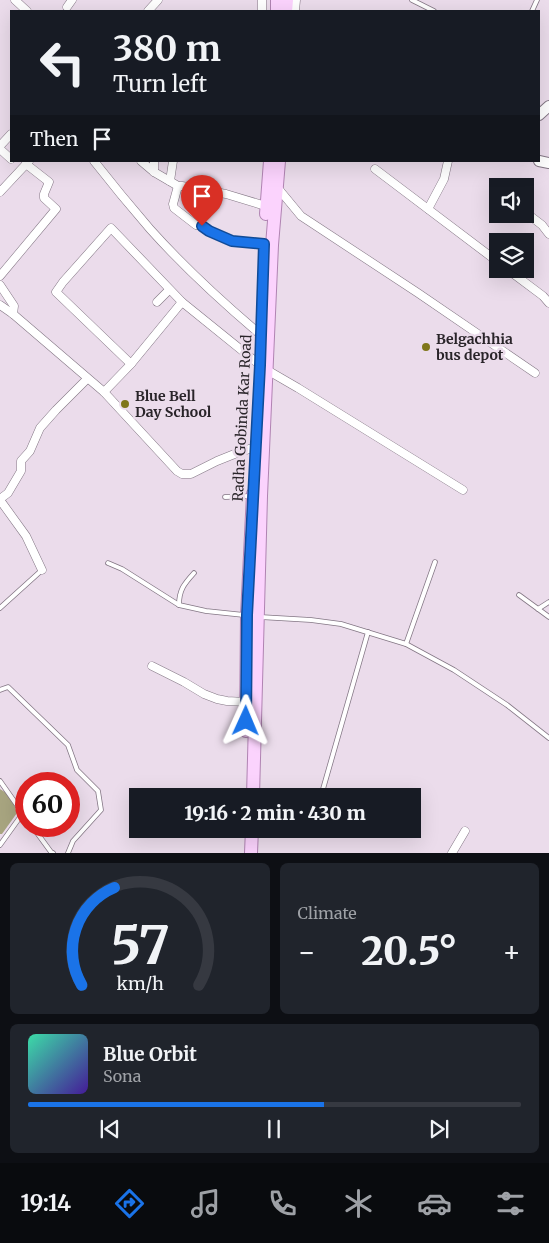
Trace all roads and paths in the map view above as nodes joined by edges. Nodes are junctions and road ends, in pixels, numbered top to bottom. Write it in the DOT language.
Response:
graph roads {
  1 [pos="15,0"];
  2 [pos="72,0"];
  3 [pos="158,0"];
  4 [pos="412,0"];
  5 [pos="67,7"];
  6 [pos="25,10"];
  7 [pos="149,10"];
  8 [pos="430,10"];
  9 [pos="10,135"];
  10 [pos="0,147"];
  11 [pos="10,158"];
  12 [pos="95,162"];
  13 [pos="142,162"];
  14 [pos="154,162"];
  15 [pos="173,162"];
  16 [pos="270,162"];
  17 [pos="279,162"];
  18 [pos="448,162"];
  19 [pos="26,165"];
  20 [pos="375,169"];
  21 [pos="154,172"];
  22 [pos="170,181"];
  23 [pos="178,186"];
  24 [pos="273,187"];
  25 [pos="0,192"];
  26 [pos="271,207"];
  27 [pos="428,209"];
  28 [pos="534,219"];
  29 [pos="549,234"];
  30 [pos="264,244"];
  31 [pos="489,255"];
  32 [pos="0,276"];
  33 [pos="518,278"];
  34 [pos="0,284"];
  35 [pos="169,290"];
  36 [pos="157,302"];
  37 [pos="182,302"];
  38 [pos="549,303"];
  39 [pos="0,305"];
  40 [pos="13,314"];
  41 [pos="261,335"];
  42 [pos="131,364"];
  43 [pos="263,367"];
  44 [pos="536,373"];
  45 [pos="87,379"];
  46 [pos="104,392"];
  47 [pos="260,446"];
  48 [pos="463,490"];
  49 [pos="252,495"];
  50 [pos="225,497"];
  51 [pos="0,500"];
  52 [pos="435,562"];
  53 [pos="108,563"];
  54 [pos="42,570"];
  55 [pos="194,573"];
  56 [pos="519,595"];
  57 [pos="549,602"];
  58 [pos="179,605"];
  59 [pos="0,608"];
  60 [pos="538,609"];
  61 [pos="252,616"];
  62 [pos="549,617"];
  63 [pos="368,632"];
  64 [pos="406,644"];
  65 [pos="152,666"];
  66 [pos="0,690"];
  67 [pos="246,702"];
  68 [pos="549,738"];
  69 [pos="0,781"];
  70 [pos="245,788"];
  71 [pos="252,788"];
  72 [pos="323,788"];
  73 [pos="15,802"];
  74 [pos="15,824"];
  75 [pos="465,831"];
  76 [pos="40,837"];
  77 [pos="244,838"];
  78 [pos="252,838"];
  79 [pos="0,845"];
  80 [pos="54,853"];
  81 [pos="68,853"];
  82 [pos="244,853"];
  83 [pos="251,853"];
  84 [pos="452,853"];
  1 -- 6 [label="street"];
  2 -- 5 [label="street"];
  3 -- 7 [label="street"];
  4 -- 8 [label="lane"];
  9 -- 10 [label="street"];
  10 -- 11 [label="street"];
  12 -- 41 [label="street"];
  13 -- 21 [label="street"];
  14 -- 21 [label="street"];
  15 -- 22 [label="street"];
  16 -- 24 [label="main road"];
  17 -- 24 [label="main road"];
  18 -- 27 [label="street"];
  19 -- 25 [label="street"];
  19 -- 32 [label="street"];
  20 -- 27 [label="street"];
  21 -- 22 [label="street"];
  22 -- 23 [label="street"];
  23 -- 26 [label="street"];
  23 -- 30 [label="street"];
  24 -- 26 [label="main road"];
  24 -- 44 [label="street"];
  26 -- 30 [label="main road, Radha Gobinda Kar Road"];
  26 -- 43 [label="main road"];
  27 -- 31 [label="street"];
  28 -- 29 [label="street"];
  30 -- 41 [label="main road, Radha Gobinda Kar Road"];
  33 -- 38 [label="street"];
  34 -- 40 [label="street"];
  35 -- 36 [label="street"];
  35 -- 37 [label="street"];
  35 -- 42 [label="street"];
  37 -- 42 [label="street"];
  37 -- 43 [label="street"];
  39 -- 40 [label="street"];
  40 -- 45 [label="street"];
  41 -- 43 [label="main road, Radha Gobinda Kar Road"];
  42 -- 46 [label="street"];
  43 -- 47 [label="main road"];
  43 -- 48 [label="street"];
  45 -- 46 [label="street"];
  45 -- 51 [label="street"];
  46 -- 47 [label="street"];
  47 -- 49 [label="main road, Radha Gobinda Kar Road"];
  47 -- 61 [label="main road"];
  49 -- 50 [label="lane"];
  49 -- 61 [label="main road, Radha Gobinda Kar Road"];
  51 -- 54 [label="street"];
  52 -- 64 [label="lane"];
  53 -- 58 [label="lane"];
  54 -- 59 [label="lane"];
  55 -- 58 [label="lane"];
  56 -- 60 [label="lane"];
  57 -- 60 [label="lane"];
  58 -- 61 [label="lane"];
  60 -- 62 [label="lane"];
  61 -- 63 [label="lane"];
  61 -- 67 [label="main road, Radha Gobinda Kar Road"];
  61 -- 71 [label="main road"];
  63 -- 64 [label="lane"];
  63 -- 72 [label="lane"];
  64 -- 68 [label="lane"];
  65 -- 67 [label="street"];
  66 -- 81 [label="lane"];
  67 -- 70 [label="main road, Radha Gobinda Kar Road"];
  69 -- 73 [label="lane"];
  74 -- 79 [label="lane"];
  75 -- 84 [label="street"];
  76 -- 80 [label="lane"];
  77 -- 82 [label="main road"];
  78 -- 83 [label="main road"];
}
